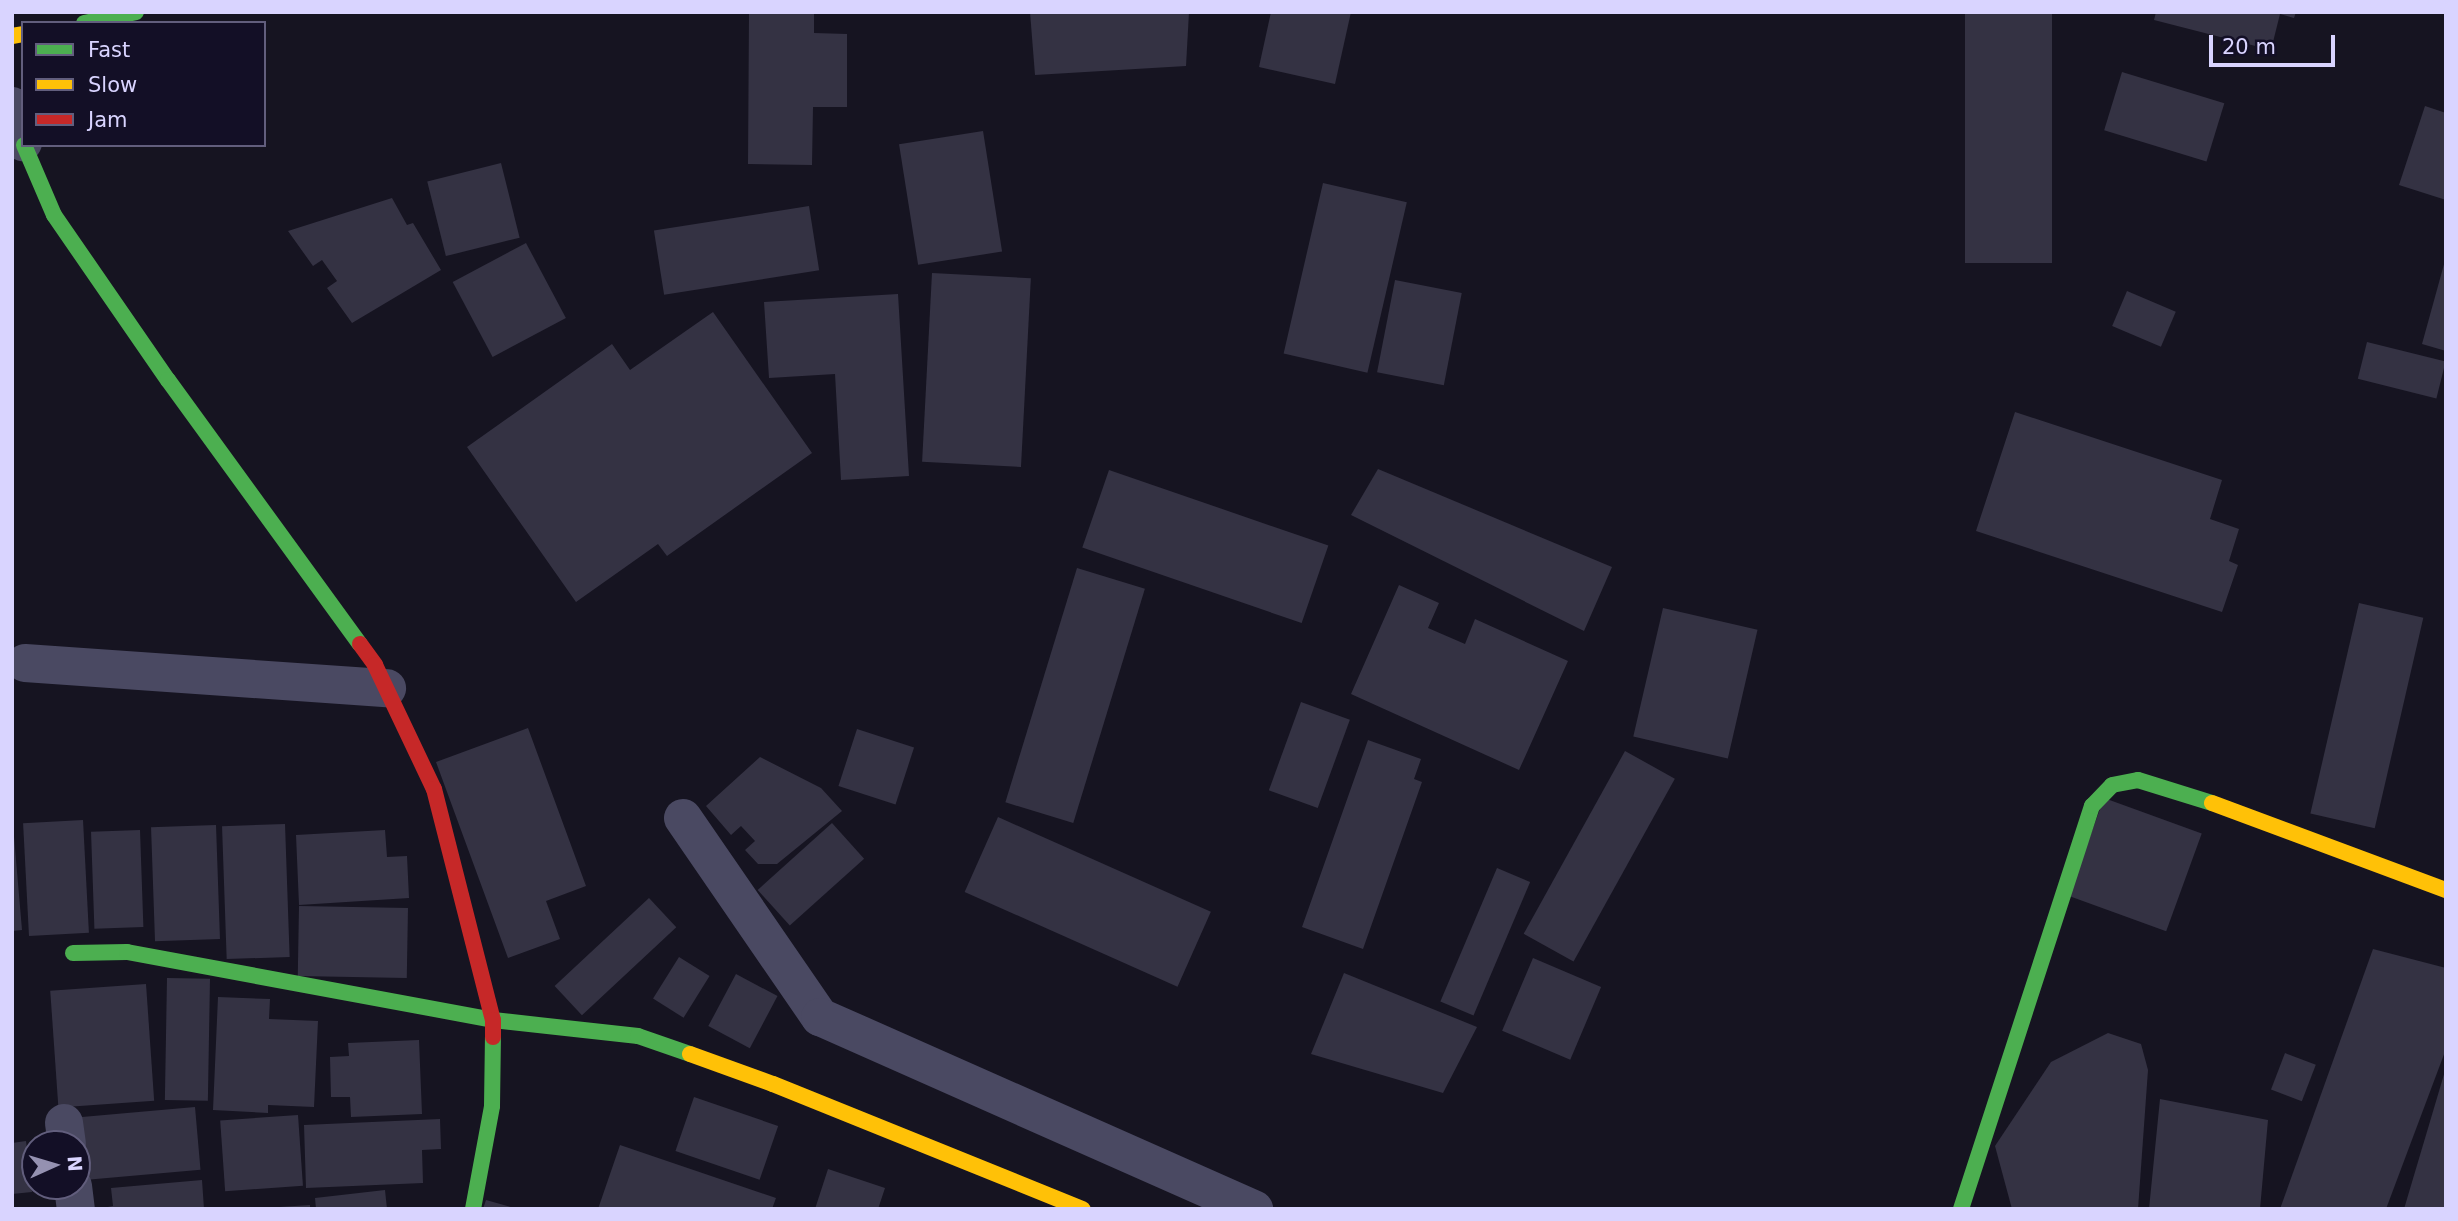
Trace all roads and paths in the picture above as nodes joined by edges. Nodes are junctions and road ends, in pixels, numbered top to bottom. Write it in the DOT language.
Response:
graph roads {
  1 [pos="136,12"];
  2 [pos="94,21"];
  3 [pos="12,106"];
  4 [pos="21,137"];
  5 [pos="24,147"];
  6 [pos="25,663"];
  7 [pos="387,688"];
  8 [pos="683,818"];
  9 [pos="2446,890"];
  10 [pos="73,953"];
  11 [pos="492,1020"];
  12 [pos="473,1209"];
  13 [pos="1083,1209"];
  14 [pos="1254,1209"];
  15 [pos="1961,1209"];
  1 -- 2 [label="street"];
  3 -- 4 [label="street"];
  5 -- 7 [label="street"];
  6 -- 7 [label="street"];
  7 -- 11 [label="street"];
  8 -- 14 [label="street"];
  9 -- 15 [label="street"];
  10 -- 11 [label="street"];
  11 -- 12 [label="street"];
  11 -- 13 [label="street"];
}
